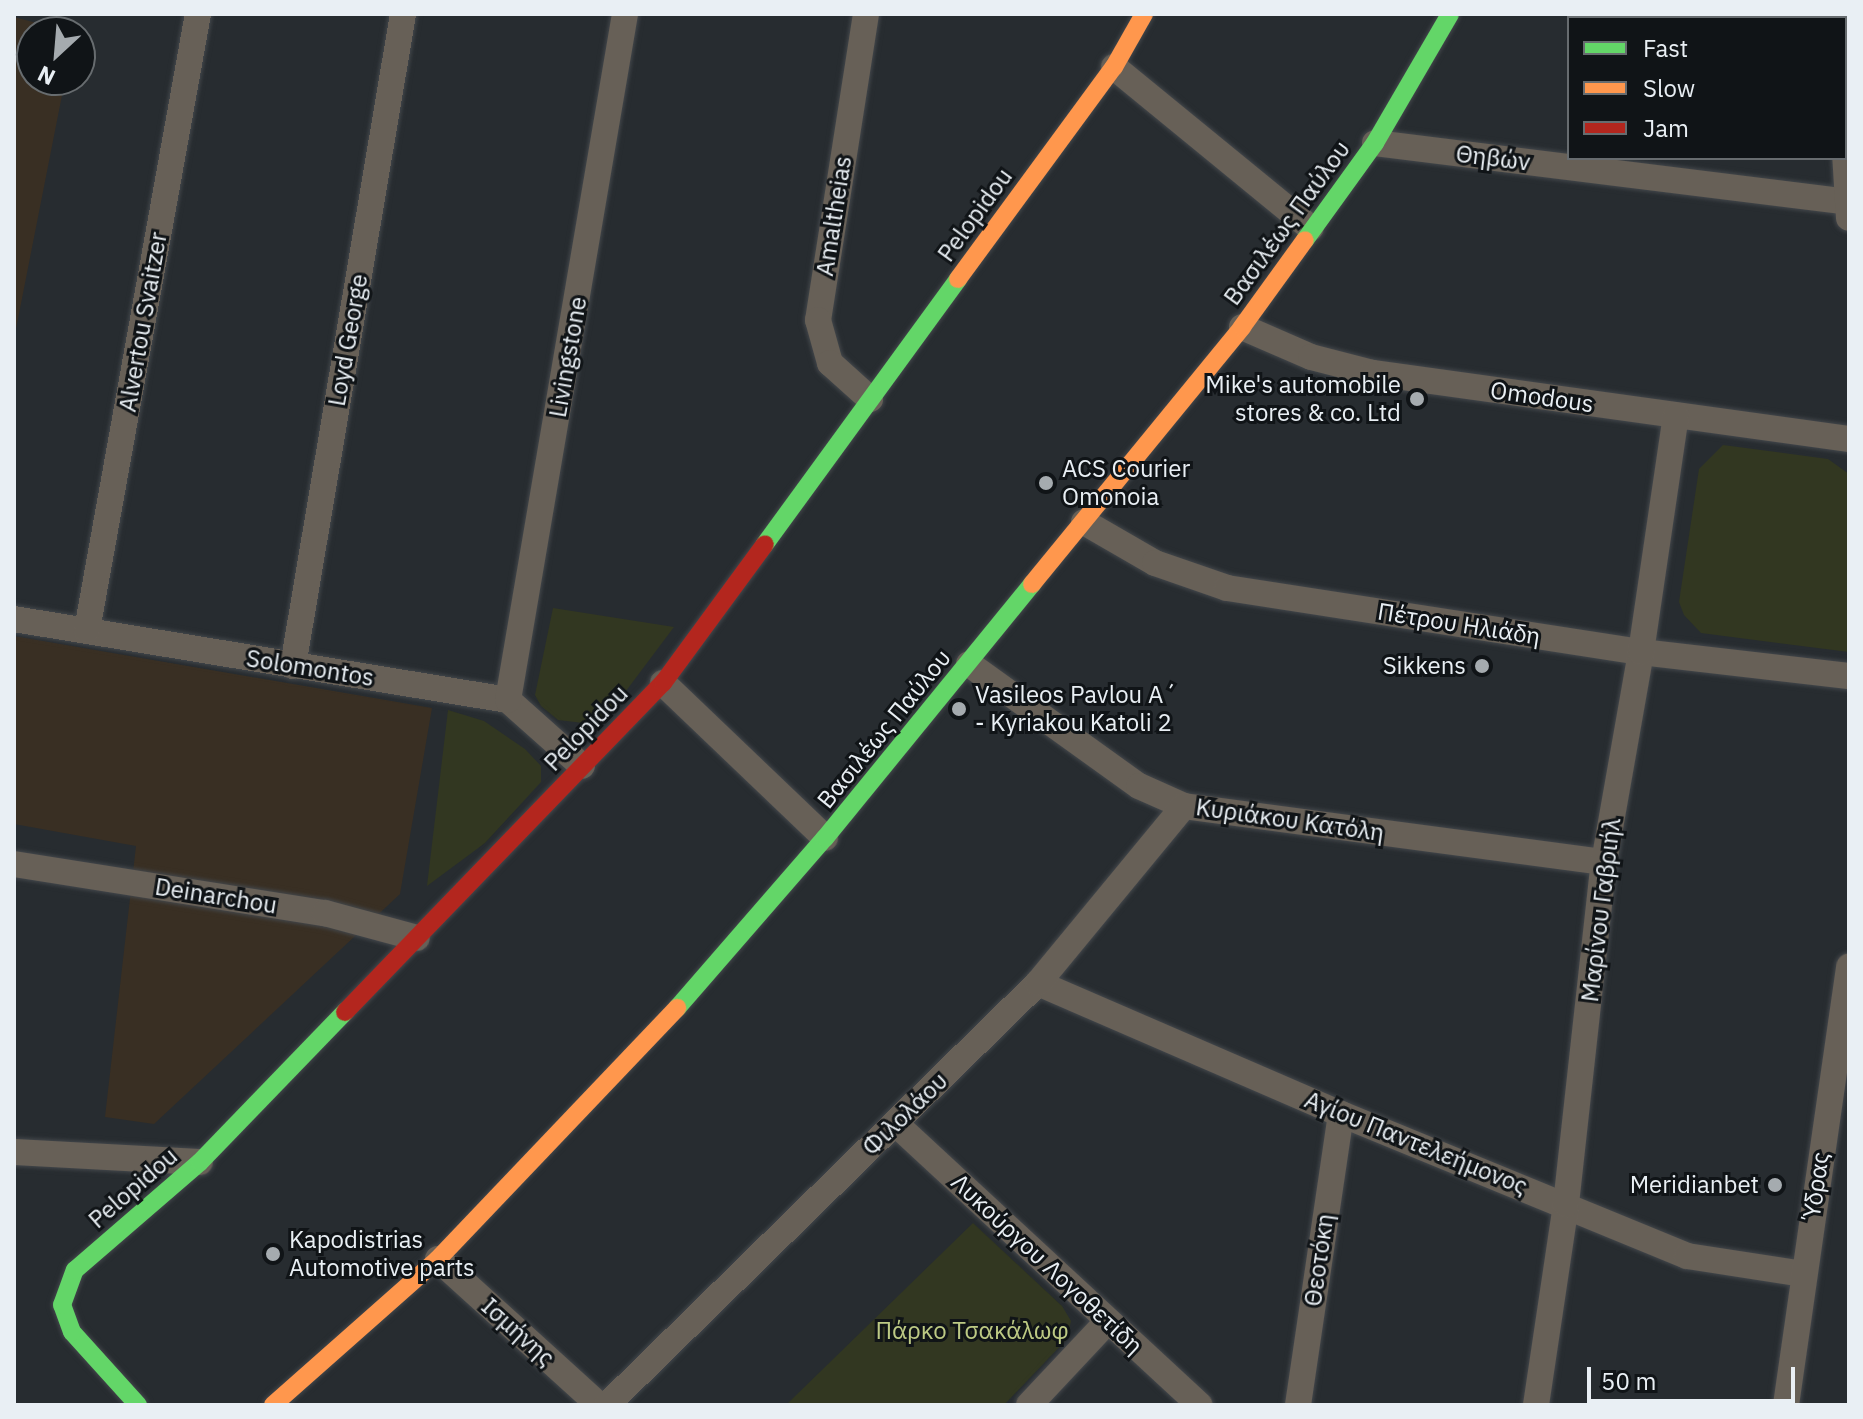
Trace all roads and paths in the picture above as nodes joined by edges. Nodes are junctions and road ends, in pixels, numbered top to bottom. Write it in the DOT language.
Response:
graph roads {
  1 [pos="198,14"];
  2 [pos="403,14"];
  3 [pos="625,14"];
  4 [pos="866,14"];
  5 [pos="1144,14"];
  6 [pos="1450,14"];
  7 [pos="1114,67"];
  8 [pos="1375,143"];
  9 [pos="1845,160"];
  10 [pos="1848,210"];
  11 [pos="1311,228"];
  12 [pos="1242,327"];
  13 [pos="870,399"];
  14 [pos="1676,416"];
  15 [pos="1849,439"];
  16 [pos="1084,522"];
  17 [pos="14,619"];
  18 [pos="87,630"];
  19 [pos="1641,652"];
  20 [pos="969,664"];
  21 [pos="293,666"];
  22 [pos="1849,676"];
  23 [pos="663,683"];
  24 [pos="508,700"];
  25 [pos="582,766"];
  26 [pos="1184,806"];
  27 [pos="825,838"];
  28 [pos="1604,862"];
  29 [pos="14,864"];
  30 [pos="417,938"];
  31 [pos="1849,967"];
  32 [pos="1038,983"];
  33 [pos="1341,1114"];
  34 [pos="895,1123"];
  35 [pos="14,1152"];
  36 [pos="200,1162"];
  37 [pos="1566,1204"];
  38 [pos="438,1259"];
  39 [pos="1803,1274"];
  40 [pos="1108,1321"];
  41 [pos="138,1405"];
  42 [pos="273,1405"];
  43 [pos="599,1405"];
  44 [pos="607,1405"];
  45 [pos="1029,1405"];
  46 [pos="1199,1405"];
  47 [pos="1298,1405"];
  48 [pos="1536,1405"];
  49 [pos="1786,1405"];
  1 -- 18 [label="street, Alvertou Svaitzer"];
  2 -- 21 [label="street, Loyd George"];
  3 -- 24 [label="street, Livingstone"];
  4 -- 13 [label="street, Amaltheias"];
  5 -- 7 [label="street, Pelopidou"];
  6 -- 8 [label="street, Βασιλέως Παύλου"];
  7 -- 11 [label="street"];
  7 -- 13 [label="street, Pelopidou"];
  8 -- 10 [label="street, Θηβών"];
  8 -- 11 [label="street, Βασιλέως Παύλου"];
  9 -- 10 [label="street"];
  11 -- 12 [label="street, Βασιλέως Παύλου"];
  12 -- 14 [label="street, Omodous"];
  12 -- 16 [label="street, Βασιλέως Παύλου"];
  13 -- 23 [label="street, Pelopidou"];
  14 -- 15 [label="street, Omodous"];
  14 -- 19 [label="street, Μαρίνου Γαβριήλ"];
  16 -- 19 [label="street, Πέτρου Ηλιάδη"];
  16 -- 20 [label="street, Βασιλέως Παύλου"];
  17 -- 18 [label="street, Solomontos"];
  18 -- 21 [label="street, Solomontos"];
  19 -- 22 [label="street, Πέτρου Ηλιάδη"];
  19 -- 28 [label="street, Μαρίνου Γαβριήλ"];
  20 -- 26 [label="street, Κυριάκου Κατόλη"];
  20 -- 27 [label="street, Βασιλέως Παύλου"];
  21 -- 24 [label="street, Solomontos"];
  23 -- 25 [label="street, Pelopidou"];
  23 -- 27 [label="street"];
  24 -- 25 [label="street"];
  25 -- 30 [label="street, Pelopidou"];
  26 -- 28 [label="street, Κυριάκου Κατόλη"];
  26 -- 32 [label="street, Φιλολάου"];
  27 -- 38 [label="street, Βασιλέως Παύλου"];
  28 -- 37 [label="street, Μαρίνου Γαβριήλ"];
  29 -- 30 [label="street, Deinarchou"];
  30 -- 36 [label="street, Pelopidou"];
  31 -- 39 [label="street, Ύδρας"];
  32 -- 33 [label="street, Αγίου Παντελεήμονος"];
  32 -- 34 [label="street, Φιλολάου"];
  33 -- 37 [label="street, Αγίου Παντελεήμονος"];
  33 -- 47 [label="street, Θεοτόκη"];
  34 -- 40 [label="street, Λυκούργου Λογοθετίδη"];
  34 -- 44 [label="street, Φιλολάου"];
  35 -- 36 [label="street"];
  36 -- 41 [label="street, Pelopidou"];
  37 -- 39 [label="street, Αγίου Παντελεήμονος"];
  37 -- 48 [label="street, Μαρίνου Γαβριήλ"];
  38 -- 42 [label="street, Βασιλέως Παύλου"];
  38 -- 43 [label="street, Ισμήνης"];
  39 -- 49 [label="street, Ύδρας"];
  40 -- 45 [label="street"];
  40 -- 46 [label="street, Λυκούργου Λογοθετίδη"];
}
